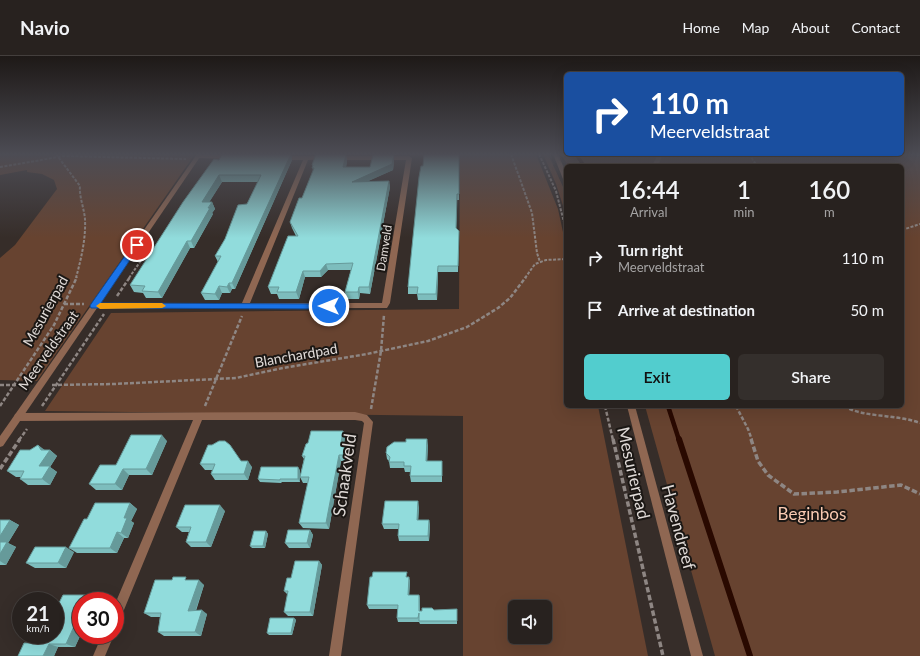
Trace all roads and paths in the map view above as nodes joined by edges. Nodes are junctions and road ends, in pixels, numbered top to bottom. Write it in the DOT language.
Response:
graph roads {
  1 [pos="77,182"];
  2 [pos="181,182"];
  3 [pos="296,182"];
  4 [pos="405,182"];
  5 [pos="521,182"];
  6 [pos="553,182"];
  7 [pos="564,221"];
  8 [pos="920,224"];
  9 [pos="904,229"];
  10 [pos="564,259"];
  11 [pos="540,262"];
  12 [pos="64,304"];
  13 [pos="94,306"];
  14 [pos="245,306"];
  15 [pos="384,306"];
  16 [pos="381,351"];
  17 [pos="215,379"];
  18 [pos="15,384"];
  19 [pos="0,385"];
  20 [pos="39,385"];
  21 [pos="0,406"];
  22 [pos="605,408"];
  23 [pos="632,408"];
  24 [pos="737,408"];
  25 [pos="847,408"];
  26 [pos="199,416"];
  27 [pos="18,417"];
  28 [pos="368,422"];
  29 [pos="920,423"];
  30 [pos="0,442"];
  31 [pos="920,494"];
  32 [pos="124,596"];
  33 [pos="104,644"];
  34 [pos="99,656"];
  35 [pos="335,656"];
  36 [pos="663,656"];
  37 [pos="696,656"];
  1 -- 12 [label="path, Mesurierpad"];
  2 -- 13 [label="street, Meerveldstraat"];
  3 -- 14 [label="street"];
  4 -- 15 [label="street, Damveld"];
  5 -- 11 [label="path"];
  6 -- 7 [label="path"];
  8 -- 9 [label="path"];
  10 -- 11 [label="path"];
  11 -- 16 [label="path, Blanchardpad"];
  12 -- 13 [label="path"];
  12 -- 18 [label="path, Mesurierpad"];
  13 -- 14 [label="street"];
  13 -- 20 [label="street, Meerveldstraat"];
  14 -- 15 [label="street"];
  14 -- 17 [label="path"];
  15 -- 16 [label="path"];
  16 -- 17 [label="path, Blanchardpad"];
  16 -- 28 [label="path"];
  17 -- 20 [label="path, Blanchardpad"];
  17 -- 26 [label="path"];
  18 -- 19 [label="path, Blanchardpad"];
  18 -- 20 [label="path, Blanchardpad"];
  18 -- 21 [label="path, Mesurierpad"];
  20 -- 27 [label="street, Meerveldstraat"];
  22 -- 36 [label="path, Mesurierpad"];
  23 -- 37 [label="street, Havendreef"];
  24 -- 31 [label="path"];
  25 -- 29 [label="path"];
  26 -- 27 [label="street, Schaakveld"];
  26 -- 28 [label="street, Schaakveld"];
  26 -- 32 [label="street"];
  27 -- 30 [label="street, Meerveldstraat"];
  28 -- 35 [label="street, Schaakveld"];
  33 -- 34 [label="street"];
}
